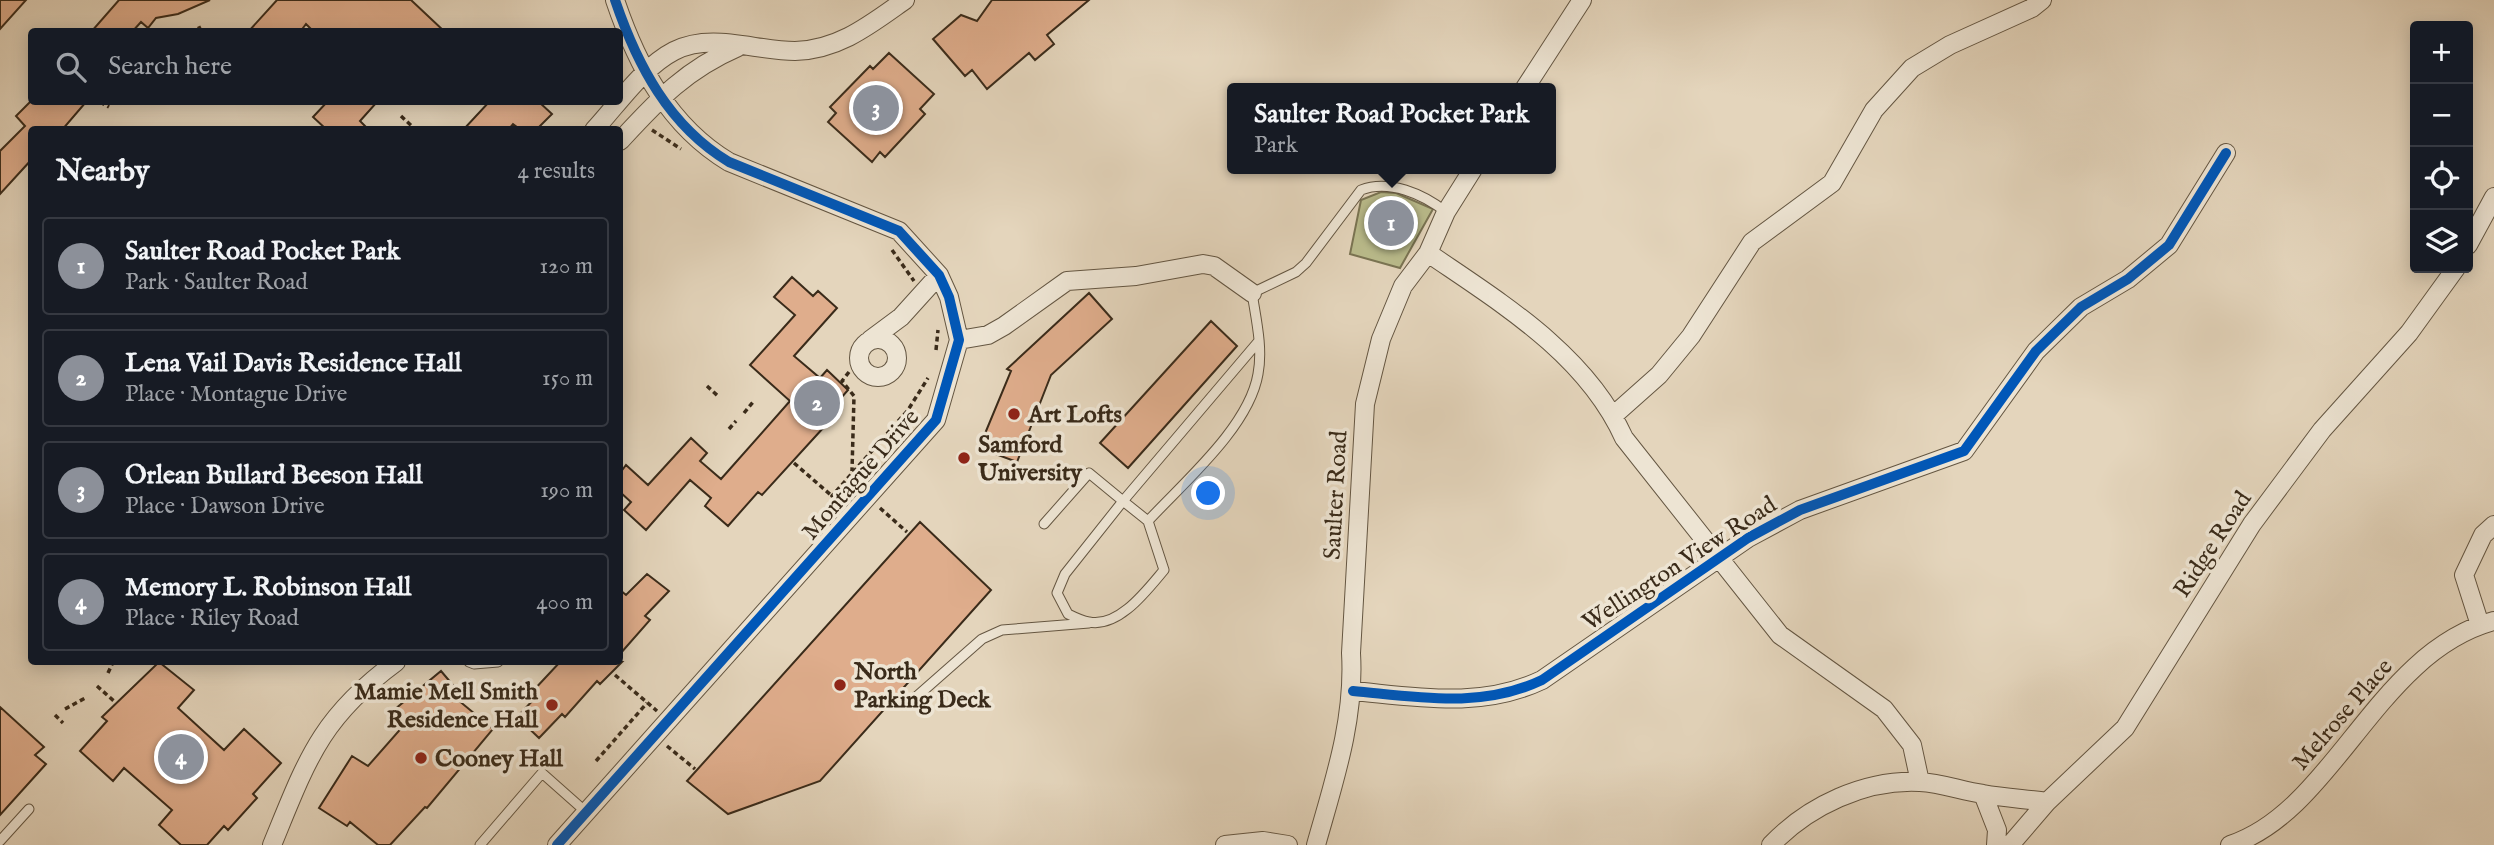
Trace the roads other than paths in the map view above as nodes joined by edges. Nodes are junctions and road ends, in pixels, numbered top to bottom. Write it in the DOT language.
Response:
graph roads {
  1 [pos="615,0"];
  2 [pos="905,0"];
  3 [pos="1582,0"];
  4 [pos="2042,0"];
  5 [pos="738,47"];
  6 [pos="647,72"];
  7 [pos="1528,83"];
  8 [pos="662,96"];
  9 [pos="623,98"];
  10 [pos="617,105"];
  11 [pos="598,126"];
  12 [pos="623,138"];
  13 [pos="2226,153"];
  14 [pos="1470,174"];
  15 [pos="2494,197"];
  16 [pos="1446,212"];
  17 [pos="2473,236"];
  18 [pos="1428,253"];
  19 [pos="2452,273"];
  20 [pos="939,275"];
  21 [pos="1252,293"];
  22 [pos="901,317"];
  23 [pos="959,340"];
  24 [pos="870,341"];
  25 [pos="1258,342"];
  26 [pos="896,354"];
  27 [pos="1614,415"];
  28 [pos="1123,501"];
  29 [pos="1148,520"];
  30 [pos="1044,524"];
  31 [pos="2494,526"];
  32 [pos="1718,558"];
  33 [pos="1091,623"];
  34 [pos="2487,623"];
  35 [pos="392,665"];
  36 [pos="1353,691"];
  37 [pos="907,705"];
  38 [pos="1920,782"];
  39 [pos="1983,794"];
  40 [pos="2048,802"];
  41 [pos="29,809"];
  42 [pos="586,812"];
  43 [pos="0,841"];
  44 [pos="272,845"];
  45 [pos="480,845"];
  46 [pos="557,845"];
  47 [pos="1225,845"];
  48 [pos="1288,845"];
  49 [pos="1316,845"];
  50 [pos="1771,845"];
  51 [pos="1996,845"];
  52 [pos="2010,845"];
  53 [pos="2230,845"];
  1 -- 6 [label="street, Montague Drive"];
  2 -- 5 [label="street"];
  3 -- 7 [label="street"];
  4 -- 27 [label="street"];
  5 -- 6 [label="street"];
  5 -- 8 [label="street"];
  6 -- 8 [label="street, Montague Drive"];
  6 -- 9 [label="street"];
  8 -- 12 [label="street"];
  8 -- 20 [label="street, Montague Drive"];
  10 -- 11 [label="street"];
  13 -- 32 [label="street, Wellington View Road"];
  14 -- 16 [label="street, Saulter Road"];
  15 -- 17 [label="street"];
  16 -- 18 [label="street, Saulter Road"];
  16 -- 21 [label="lane"];
  18 -- 27 [label="street"];
  18 -- 36 [label="street, Saulter Road"];
  19 -- 40 [label="street, Ridge Road"];
  20 -- 22 [label="street"];
  20 -- 23 [label="street, Montague Drive"];
  21 -- 23 [label="street"];
  21 -- 25 [label="lane"];
  22 -- 24 [label="street"];
  22 -- 26 [label="street"];
  23 -- 42 [label="street, Montague Drive"];
  24 -- 26 [label="street"];
  24 -- 26 [label="street"];
  25 -- 28 [label="lane"];
  25 -- 29 [label="lane"];
  27 -- 32 [label="street"];
  28 -- 29 [label="lane"];
  28 -- 30 [label="lane"];
  28 -- 33 [label="lane"];
  29 -- 33 [label="lane"];
  31 -- 34 [label="street"];
  32 -- 36 [label="street, Wellington View Road"];
  32 -- 38 [label="street"];
  33 -- 37 [label="lane"];
  34 -- 53 [label="street, Melrose Place"];
  35 -- 44 [label="street"];
  36 -- 49 [label="street, Saulter Road"];
  38 -- 39 [label="street"];
  38 -- 50 [label="street"];
  39 -- 40 [label="street"];
  39 -- 51 [label="street"];
  40 -- 52 [label="street, Ridge Road"];
  41 -- 43 [label="lane"];
  42 -- 45 [label="lane"];
  42 -- 46 [label="street, Montague Drive"];
  47 -- 48 [label="street"];
}
